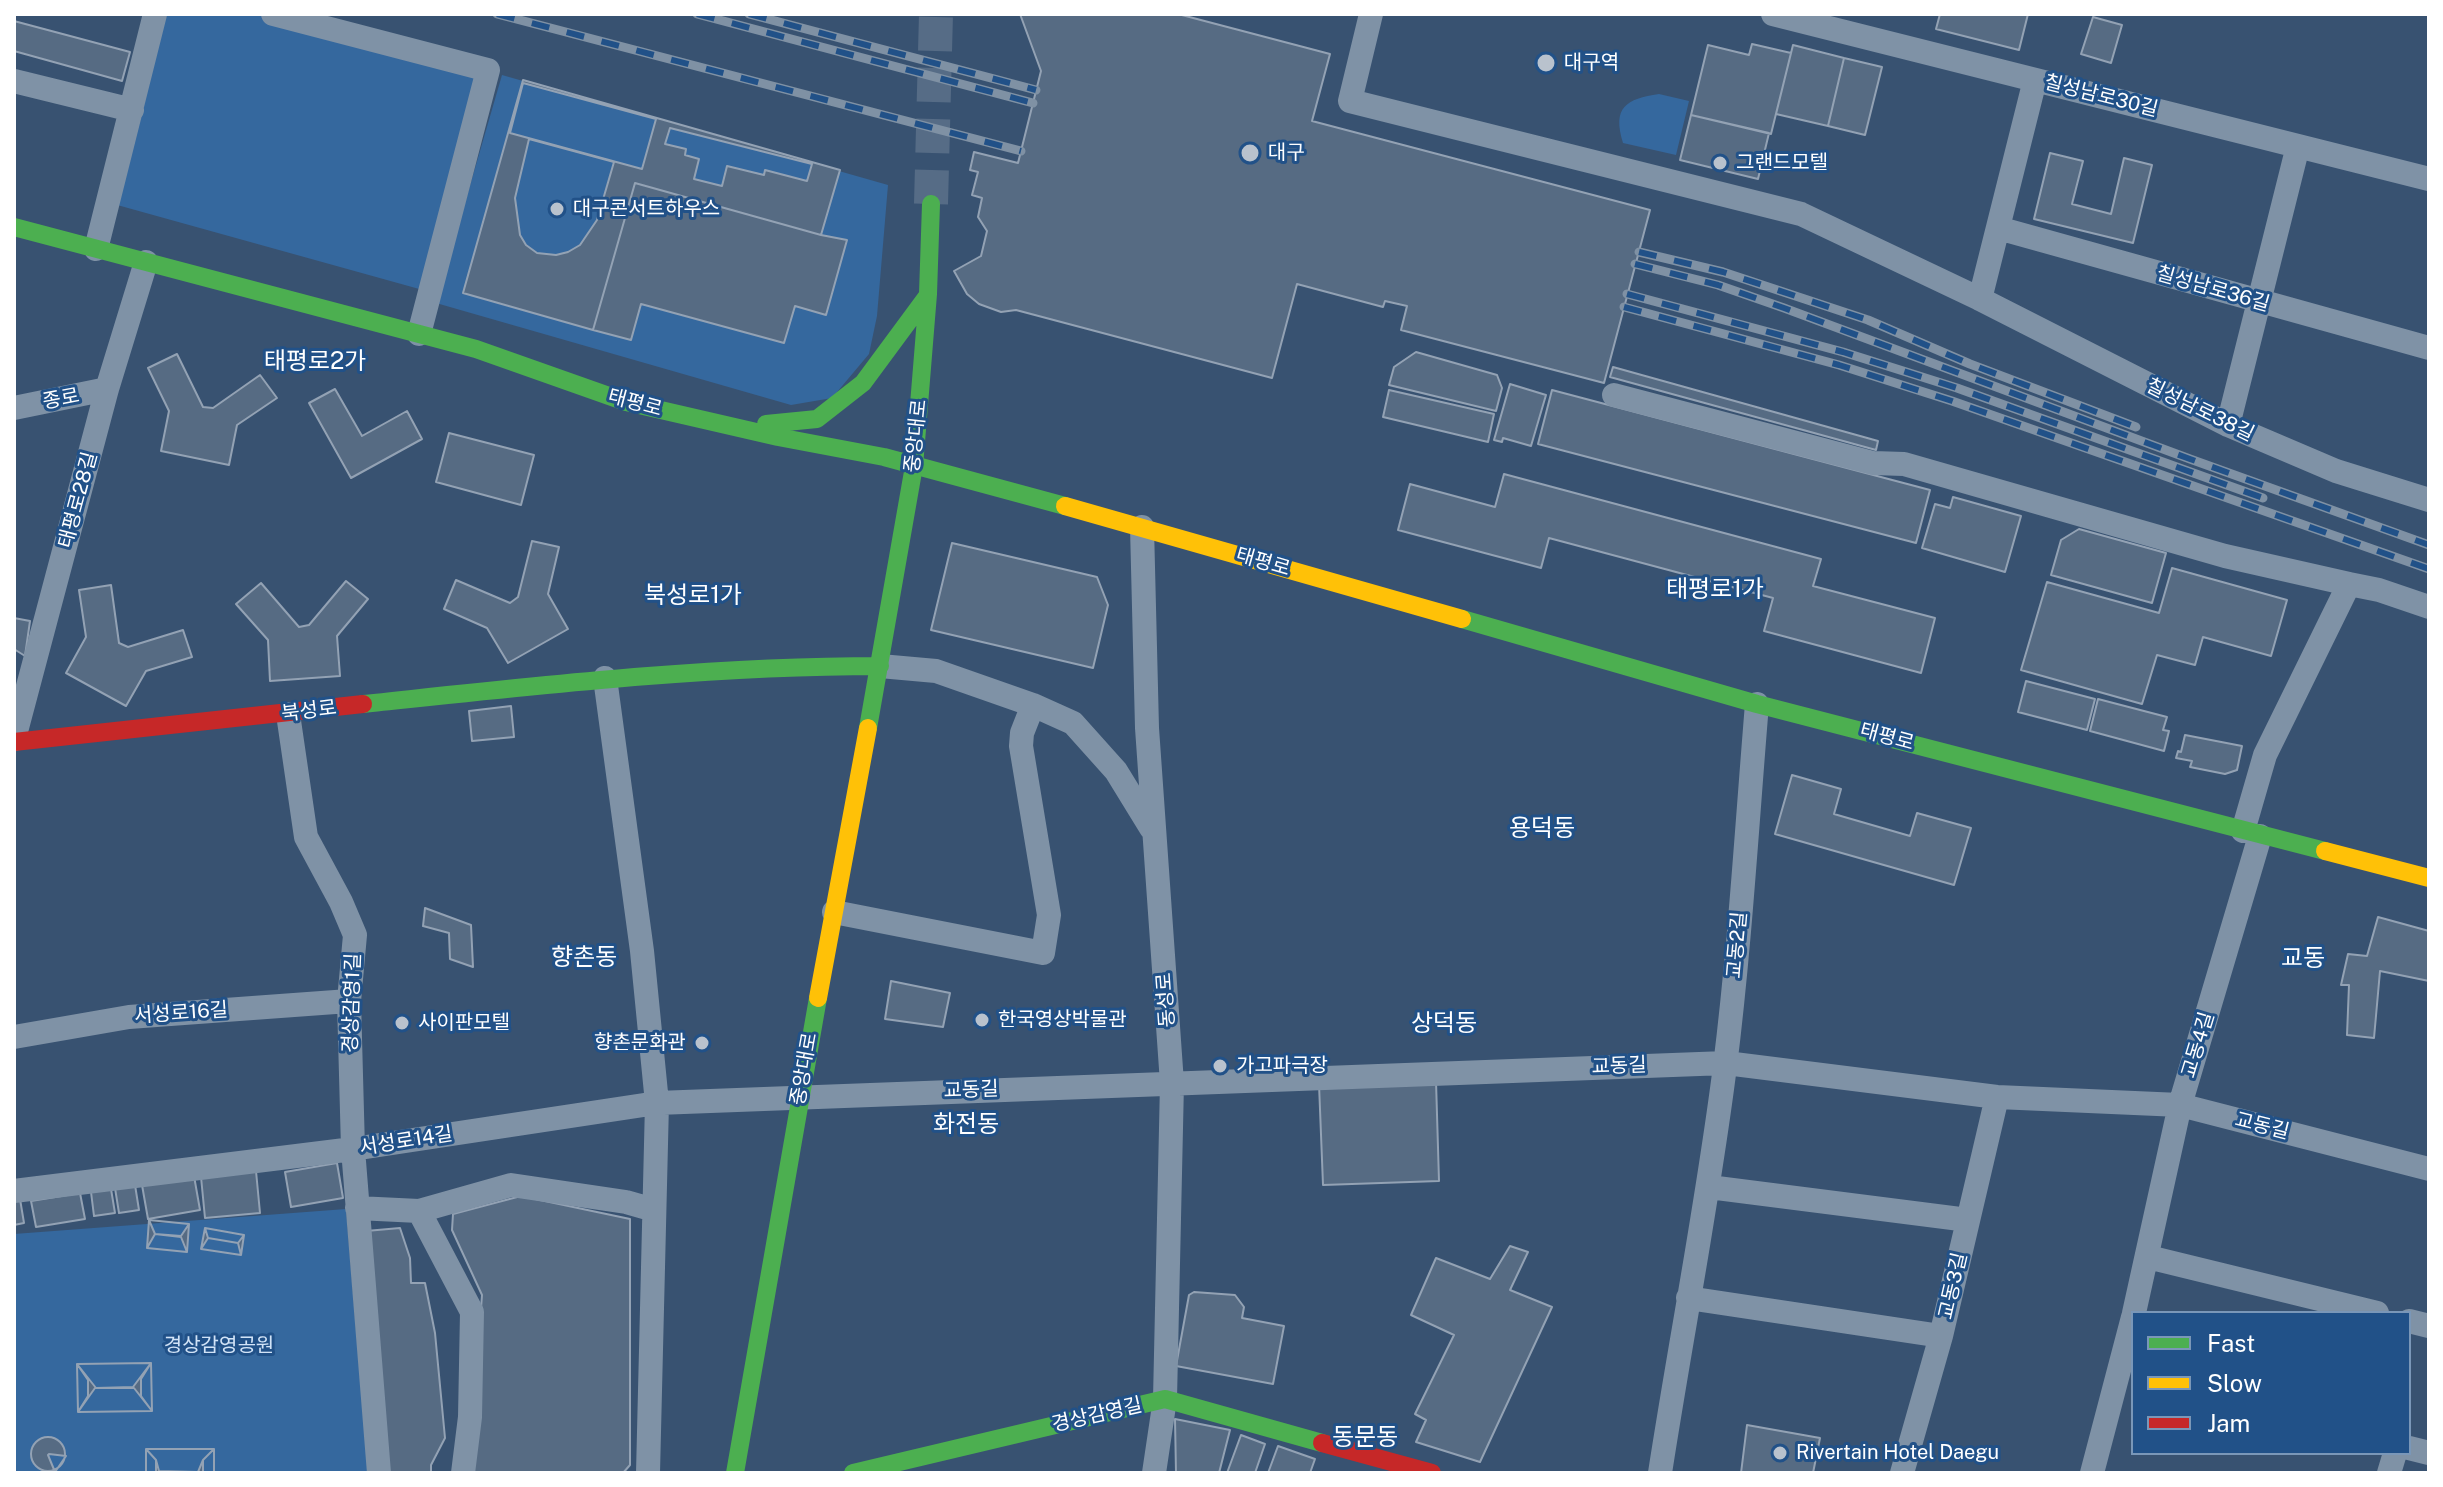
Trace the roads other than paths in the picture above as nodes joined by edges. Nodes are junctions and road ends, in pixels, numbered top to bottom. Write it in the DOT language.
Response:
graph roads {
  1 [pos="155,14"];
  2 [pos="273,14"];
  3 [pos="1371,14"];
  4 [pos="1773,14"];
  5 [pos="2035,80"];
  6 [pos="14,81"];
  7 [pos="132,110"];
  8 [pos="2298,146"];
  9 [pos="2429,179"];
  10 [pos="931,204"];
  11 [pos="14,227"];
  12 [pos="1998,228"];
  13 [pos="96,249"];
  14 [pos="146,262"];
  15 [pos="928,294"];
  16 [pos="1980,299"];
  17 [pos="2259,302"];
  18 [pos="419,334"];
  19 [pos="2429,348"];
  20 [pos="107,389"];
  21 [pos="1614,395"];
  22 [pos="14,408"];
  23 [pos="2228,425"];
  24 [pos="734,427"];
  25 [pos="914,466"];
  26 [pos="2429,500"];
  27 [pos="1142,527"];
  28 [pos="2349,584"];
  29 [pos="2429,607"];
  30 [pos="880,666"];
  31 [pos="605,678"];
  32 [pos="1757,704"];
  33 [pos="1033,705"];
  34 [pos="288,714"];
  35 [pos="14,740"];
  36 [pos="1154,832"];
  37 [pos="2252,833"];
  38 [pos="2429,878"];
  39 [pos="834,912"];
  40 [pos="349,1001"];
  41 [pos="14,1037"];
  42 [pos="1726,1063"];
  43 [pos="1172,1083"];
  44 [pos="799,1097"];
  45 [pos="1997,1097"];
  46 [pos="657,1103"];
  47 [pos="2180,1105"];
  48 [pos="353,1149"];
  49 [pos="2429,1169"];
  50 [pos="1709,1187"];
  51 [pos="14,1191"];
  52 [pos="357,1208"];
  53 [pos="654,1210"];
  54 [pos="419,1211"];
  55 [pos="1968,1220"];
  56 [pos="2148,1257"];
  57 [pos="1688,1298"];
  58 [pos="2134,1311"];
  59 [pos="2369,1311"];
  60 [pos="2131,1332"];
  61 [pos="1941,1336"];
  62 [pos="2126,1375"];
  63 [pos="1165,1399"];
  64 [pos="379,1473"];
  65 [pos="463,1473"];
  66 [pos="648,1473"];
  67 [pos="735,1473"];
  68 [pos="853,1473"];
  69 [pos="1154,1473"];
  70 [pos="1432,1473"];
  71 [pos="1660,1473"];
  72 [pos="1902,1473"];
  73 [pos="2092,1473"];
  1 -- 7 [label="street"];
  2 -- 18 [label="street"];
  3 -- 16 [label="street, 칠성남로38길"];
  4 -- 5 [label="street, 칠성남로30길"];
  5 -- 8 [label="street, 칠성남로30길"];
  5 -- 12 [label="street"];
  6 -- 7 [label="street"];
  7 -- 13 [label="street"];
  8 -- 9 [label="street, 칠성남로30길"];
  8 -- 17 [label="street"];
  10 -- 15 [label="main road, 중앙대로"];
  11 -- 13 [label="main road, 태평로"];
  12 -- 16 [label="street"];
  12 -- 17 [label="street, 칠성남로36길"];
  13 -- 14 [label="main road, 태평로"];
  14 -- 18 [label="main road, 태평로"];
  14 -- 20 [label="street, 태평로28길"];
  15 -- 24 [label="main road"];
  15 -- 25 [label="main road, 중앙대로"];
  16 -- 23 [label="street, 칠성남로38길"];
  17 -- 19 [label="street, 칠성남로36길"];
  17 -- 23 [label="street"];
  18 -- 24 [label="main road, 태평로"];
  20 -- 22 [label="street, 종로"];
  20 -- 35 [label="street, 태평로28길"];
  21 -- 28 [label="street"];
  23 -- 26 [label="street, 칠성남로38길"];
  24 -- 25 [label="main road, 태평로"];
  25 -- 27 [label="main road, 태평로"];
  25 -- 30 [label="main road, 중앙대로"];
  27 -- 32 [label="main road, 태평로"];
  27 -- 36 [label="street, 동성로"];
  28 -- 29 [label="street"];
  28 -- 37 [label="street, 교동4길"];
  30 -- 31 [label="main road, 북성로"];
  30 -- 33 [label="street"];
  30 -- 39 [label="main road, 중앙대로"];
  31 -- 34 [label="main road, 북성로"];
  31 -- 46 [label="street"];
  32 -- 37 [label="main road, 태평로"];
  32 -- 42 [label="street, 교동2길"];
  33 -- 36 [label="street"];
  33 -- 39 [label="street"];
  34 -- 35 [label="main road, 북성로"];
  34 -- 40 [label="street, 경상감영1길"];
  36 -- 43 [label="street, 동성로"];
  37 -- 38 [label="main road, 태평로"];
  37 -- 47 [label="street, 교동4길"];
  39 -- 44 [label="main road, 중앙대로"];
  40 -- 41 [label="street, 서성로16길"];
  40 -- 48 [label="street, 경상감영1길"];
  42 -- 43 [label="street, 교동길"];
  42 -- 45 [label="street, 교동길"];
  42 -- 50 [label="street, 교동2길"];
  43 -- 44 [label="street, 교동길"];
  43 -- 63 [label="street, 동성로"];
  44 -- 46 [label="street, 서성로14길"];
  44 -- 67 [label="main road, 중앙대로"];
  45 -- 47 [label="street, 교동길"];
  45 -- 55 [label="street, 교동3길"];
  46 -- 48 [label="street, 서성로14길"];
  46 -- 53 [label="street"];
  47 -- 49 [label="street, 교동길"];
  47 -- 56 [label="street, 교동4길"];
  48 -- 51 [label="street, 서성로14길"];
  48 -- 52 [label="street, 경상감영1길"];
  50 -- 55 [label="street"];
  50 -- 57 [label="street, 교동2길"];
  52 -- 54 [label="street"];
  52 -- 64 [label="street, 경상감영1길"];
  53 -- 54 [label="street"];
  53 -- 66 [label="street"];
  54 -- 65 [label="street"];
  55 -- 61 [label="street, 교동3길"];
  56 -- 58 [label="street, 교동4길"];
  56 -- 59 [label="street"];
  57 -- 61 [label="street"];
  57 -- 71 [label="street, 교동2길"];
  60 -- 62 [label="street, 교동4길"];
  61 -- 72 [label="street, 교동3길"];
  62 -- 73 [label="street, 교동4길"];
  63 -- 68 [label="main road, 경상감영길"];
  63 -- 69 [label="street, 동성로"];
  63 -- 70 [label="main road, 경상감영길"];
}
